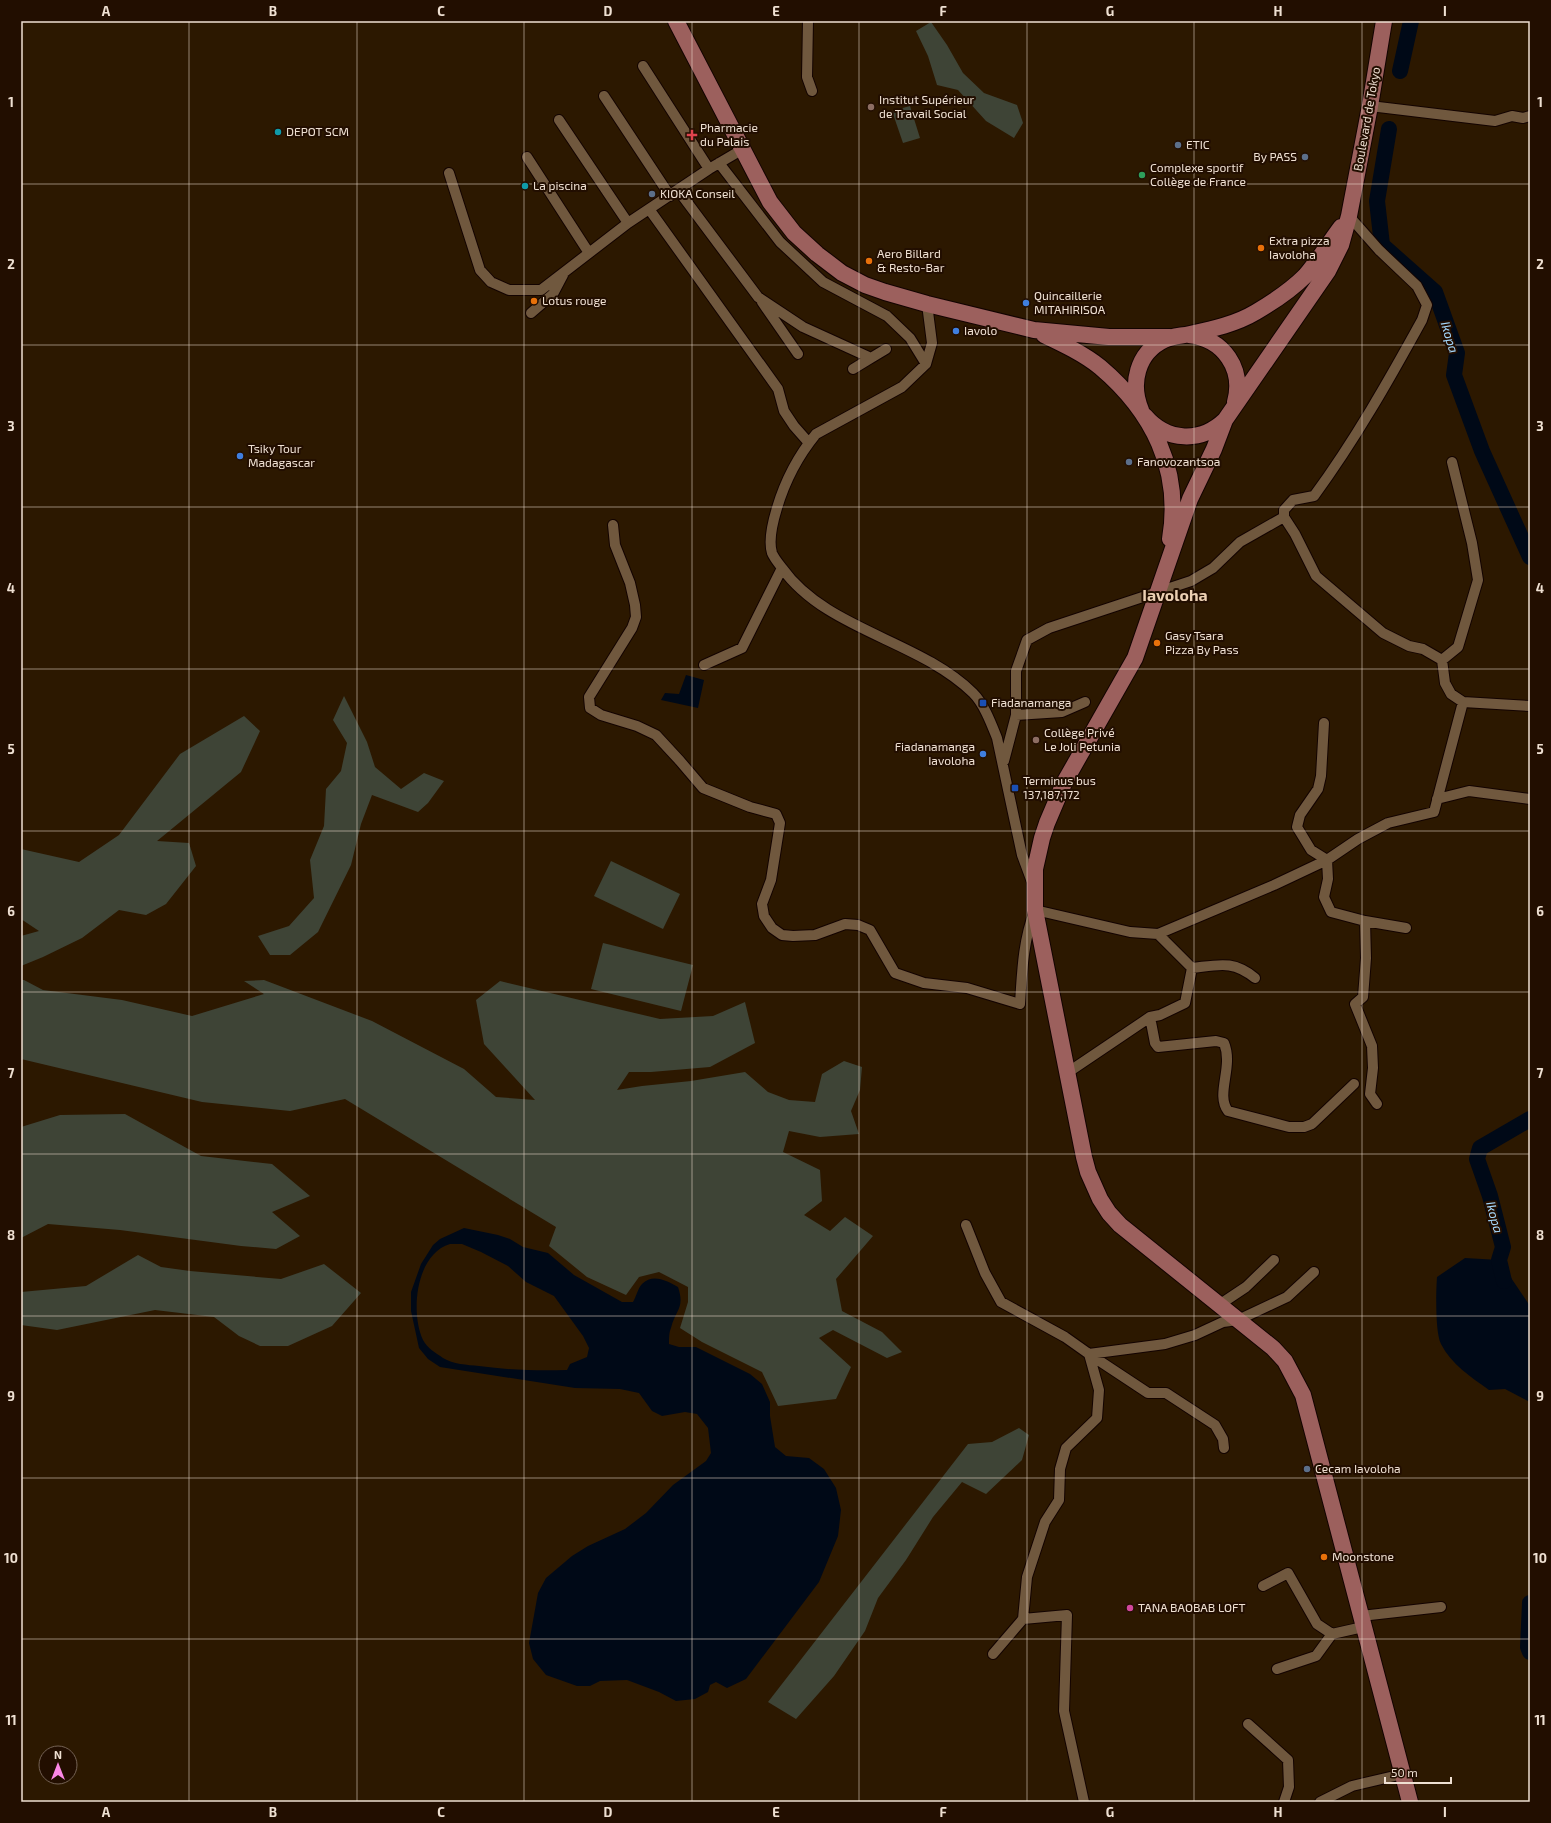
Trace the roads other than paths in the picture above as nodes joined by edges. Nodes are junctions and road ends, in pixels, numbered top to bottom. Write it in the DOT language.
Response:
graph roads {
  1 [pos="676,21"];
  2 [pos="808,21"];
  3 [pos="1384,21"];
  4 [pos="643,66"];
  5 [pos="812,91"];
  6 [pos="604,96"];
  7 [pos="1370,106"];
  8 [pos="1530,116"];
  9 [pos="559,120"];
  10 [pos="743,149"];
  11 [pos="527,157"];
  12 [pos="719,163"];
  13 [pos="709,169"];
  14 [pos="449,173"];
  15 [pos="678,190"];
  16 [pos="670,196"];
  17 [pos="649,209"];
  18 [pos="1349,216"];
  19 [pos="628,223"];
  20 [pos="589,253"];
  21 [pos="565,271"];
  22 [pos="758,297"];
  23 [pos="926,304"];
  24 [pos="531,312"];
  25 [pos="1034,330"];
  26 [pos="1188,335"];
  27 [pos="1170,337"];
  28 [pos="886,349"];
  29 [pos="798,354"];
  30 [pos="871,358"];
  31 [pos="926,364"];
  32 [pos="853,369"];
  33 [pos="1143,413"];
  34 [pos="1228,415"];
  35 [pos="810,442"];
  36 [pos="1452,462"];
  37 [pos="1284,517"];
  38 [pos="613,525"];
  39 [pos="782,568"];
  40 [pos="1160,585"];
  41 [pos="1442,660"];
  42 [pos="704,665"];
  43 [pos="1085,702"];
  44 [pos="1463,702"];
  45 [pos="1530,706"];
  46 [pos="1016,715"];
  47 [pos="1324,723"];
  48 [pos="1003,762"];
  49 [pos="1437,799"];
  50 [pos="1530,799"];
  51 [pos="1327,860"];
  52 [pos="1034,887"];
  53 [pos="1035,910"];
  54 [pos="1365,921"];
  55 [pos="1406,928"];
  56 [pos="1158,934"];
  57 [pos="1192,968"];
  58 [pos="1256,978"];
  59 [pos="1150,1017"];
  60 [pos="1067,1073"];
  61 [pos="1354,1084"];
  62 [pos="1377,1104"];
  63 [pos="966,1225"];
  64 [pos="1274,1260"];
  65 [pos="1314,1272"];
  66 [pos="1219,1305"];
  67 [pos="1238,1320"];
  68 [pos="1089,1354"];
  69 [pos="1224,1448"];
  70 [pos="1263,1586"];
  71 [pos="1441,1607"];
  72 [pos="1023,1618"];
  73 [pos="1362,1622"];
  74 [pos="1332,1634"];
  75 [pos="993,1654"];
  76 [pos="1277,1669"];
  77 [pos="1248,1724"];
  78 [pos="1403,1774"];
  79 [pos="1084,1802"];
  80 [pos="1284,1802"];
  81 [pos="1320,1802"];
  82 [pos="1410,1802"];
  1 -- 10 [label="main road"];
  2 -- 5 [label="street"];
  3 -- 7 [label="main road, Boulevard de Tokyo"];
  4 -- 13 [label="street"];
  6 -- 16 [label="street"];
  7 -- 8 [label="street"];
  7 -- 18 [label="main road, Boulevard de Tokyo"];
  9 -- 19 [label="street"];
  10 -- 12 [label="street"];
  10 -- 23 [label="main road"];
  11 -- 20 [label="street"];
  12 -- 13 [label="street"];
  12 -- 31 [label="street"];
  13 -- 15 [label="street"];
  14 -- 21 [label="street"];
  15 -- 16 [label="street"];
  15 -- 22 [label="street"];
  16 -- 17 [label="street"];
  17 -- 19 [label="street"];
  17 -- 35 [label="street"];
  18 -- 26 [label="main road"];
  18 -- 34 [label="main road, Boulevard de Tokyo"];
  18 -- 37 [label="street"];
  19 -- 20 [label="street"];
  20 -- 21 [label="street"];
  21 -- 24 [label="street"];
  22 -- 29 [label="street"];
  22 -- 30 [label="street"];
  23 -- 25 [label="main road"];
  23 -- 31 [label="street"];
  25 -- 27 [label="main road"];
  25 -- 33 [label="main road"];
  26 -- 27 [label="main road"];
  26 -- 34 [label="main road"];
  27 -- 33 [label="main road"];
  28 -- 30 [label="street"];
  30 -- 32 [label="street"];
  31 -- 35 [label="street"];
  33 -- 34 [label="main road"];
  33 -- 40 [label="main road"];
  34 -- 40 [label="main road"];
  35 -- 39 [label="street"];
  36 -- 41 [label="street"];
  37 -- 40 [label="street"];
  37 -- 41 [label="street"];
  38 -- 53 [label="street"];
  39 -- 42 [label="street"];
  39 -- 48 [label="street"];
  40 -- 46 [label="street"];
  40 -- 52 [label="main road"];
  41 -- 44 [label="street"];
  43 -- 46 [label="street"];
  44 -- 45 [label="street"];
  44 -- 49 [label="street"];
  46 -- 48 [label="street"];
  47 -- 51 [label="street"];
  48 -- 52 [label="street"];
  49 -- 50 [label="street"];
  49 -- 51 [label="street"];
  51 -- 54 [label="street"];
  51 -- 56 [label="street"];
  52 -- 53 [label="main road"];
  53 -- 56 [label="street"];
  53 -- 60 [label="main road"];
  54 -- 55 [label="street"];
  54 -- 62 [label="street"];
  56 -- 57 [label="street"];
  57 -- 58 [label="street"];
  57 -- 59 [label="street"];
  59 -- 60 [label="street"];
  59 -- 61 [label="street"];
  60 -- 66 [label="main road"];
  63 -- 68 [label="street"];
  64 -- 66 [label="street"];
  65 -- 67 [label="street"];
  66 -- 67 [label="main road"];
  67 -- 68 [label="street"];
  67 -- 73 [label="main road"];
  68 -- 69 [label="street"];
  68 -- 72 [label="street"];
  70 -- 74 [label="street"];
  71 -- 73 [label="street"];
  72 -- 75 [label="street"];
  72 -- 79 [label="street"];
  73 -- 74 [label="street"];
  73 -- 78 [label="main road"];
  74 -- 76 [label="street"];
  77 -- 80 [label="street"];
  78 -- 81 [label="street"];
  78 -- 82 [label="main road"];
}
